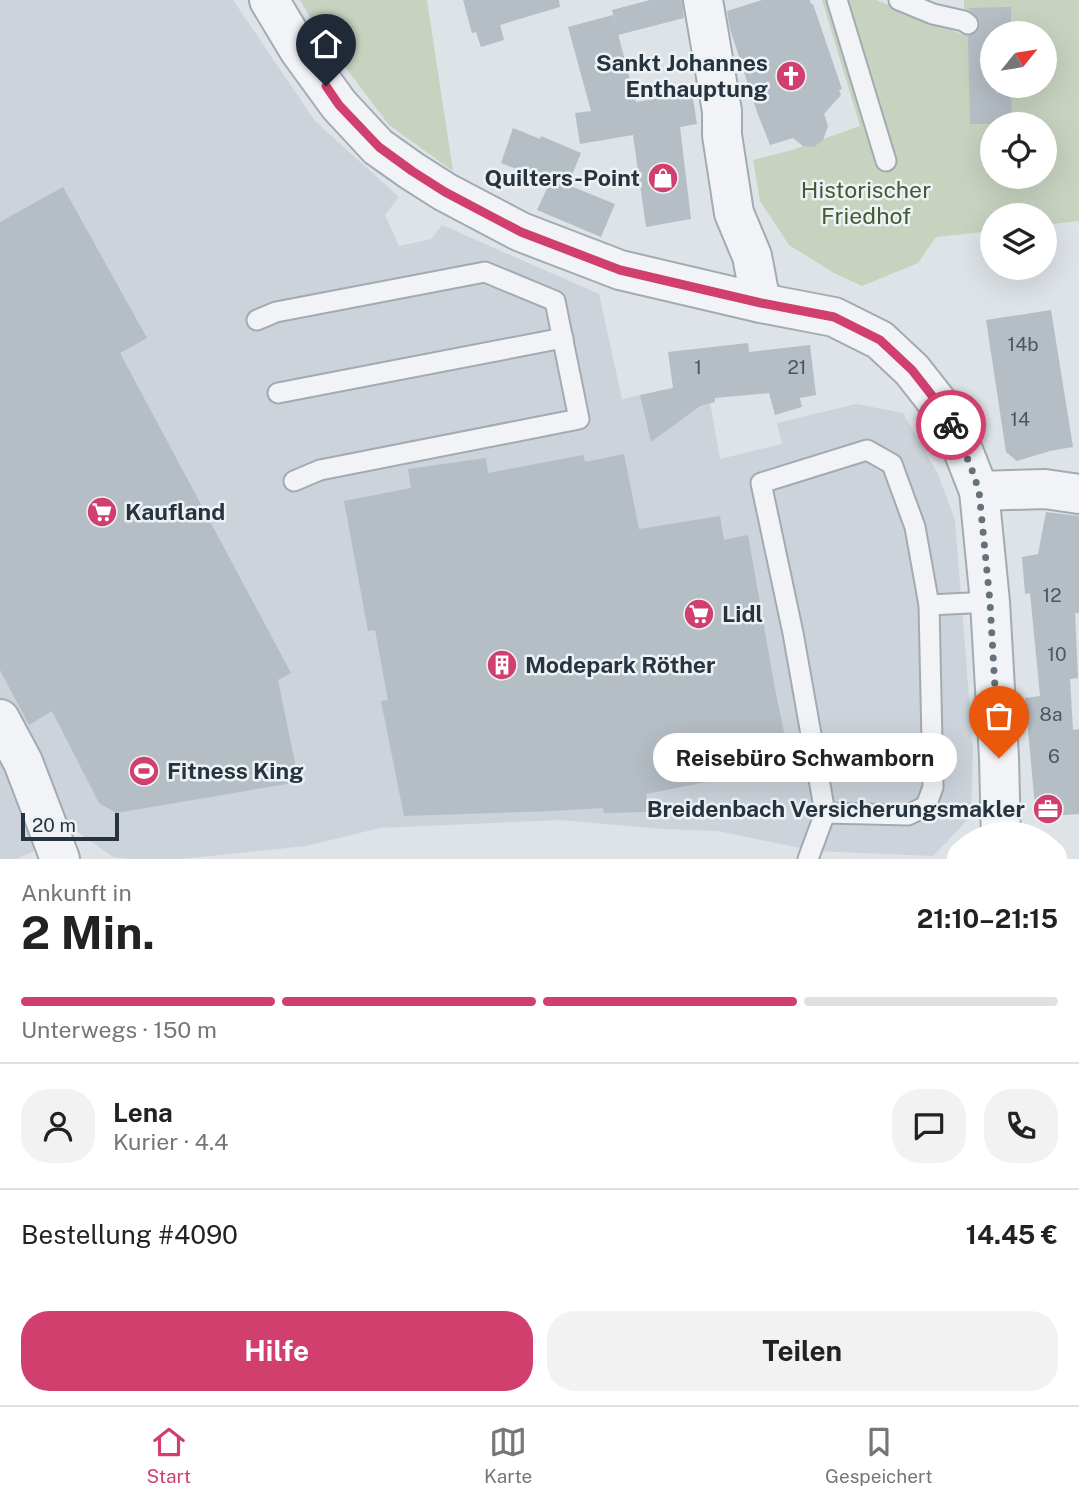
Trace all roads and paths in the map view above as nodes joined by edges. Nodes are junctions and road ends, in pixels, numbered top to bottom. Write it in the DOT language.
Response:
graph roads {
  1 [pos="269,0"];
  2 [pos="703,0"];
  3 [pos="837,0"];
  4 [pos="899,0"];
  5 [pos="968,24"];
  6 [pos="886,161"];
  7 [pos="761,303"];
  8 [pos="257,320"];
  9 [pos="563,338"];
  10 [pos="278,393"];
  11 [pos="294,481"];
  12 [pos="979,491"];
  13 [pos="1079,494"];
  14 [pos="990,602"];
  15 [pos="929,605"];
  16 [pos="0,719"];
  17 [pos="825,813"];
  18 [pos="1001,841"];
  19 [pos="60,859"];
  20 [pos="808,859"];
  21 [pos="966,859"];
  22 [pos="1048,859"];
  1 -- 7 [label="street"];
  2 -- 7 [label="street"];
  3 -- 6 [label="lane"];
  4 -- 5 [label="lane"];
  7 -- 12 [label="street"];
  8 -- 9 [label="lane"];
  9 -- 10 [label="lane"];
  9 -- 11 [label="lane"];
  12 -- 13 [label="street"];
  12 -- 14 [label="street"];
  14 -- 15 [label="lane"];
  14 -- 18 [label="street"];
  15 -- 17 [label="lane"];
  15 -- 17 [label="lane"];
  16 -- 19 [label="street"];
  17 -- 20 [label="lane"];
  18 -- 21 [label="main road"];
  18 -- 22 [label="main road"];
}
